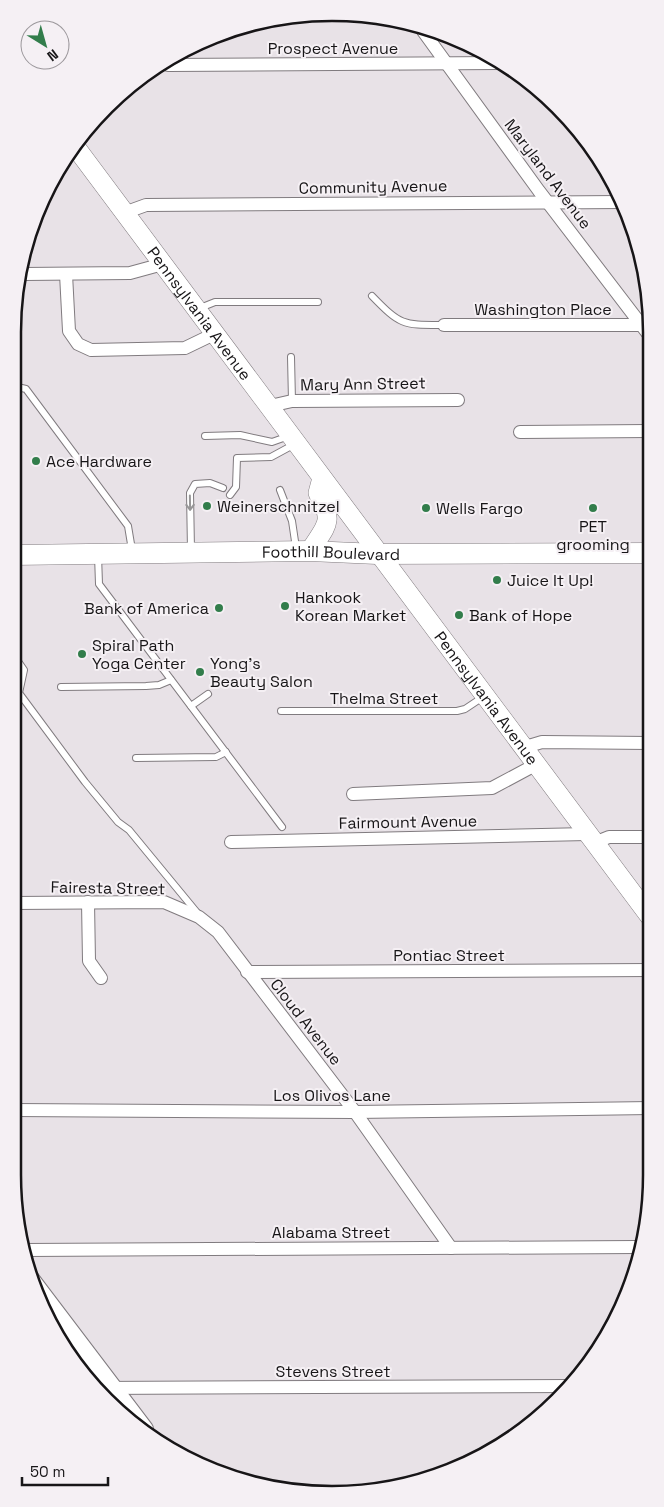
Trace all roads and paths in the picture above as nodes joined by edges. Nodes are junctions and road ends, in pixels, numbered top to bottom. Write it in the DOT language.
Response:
graph roads {
  1 [pos="427,37"];
  2 [pos="447,63"];
  3 [pos="487,63"];
  4 [pos="174,65"];
  5 [pos="79,152"];
  6 [pos="547,202"];
  7 [pos="614,202"];
  8 [pos="124,213"];
  9 [pos="163,264"];
  10 [pos="27,274"];
  11 [pos="66,274"];
  12 [pos="372,296"];
  13 [pos="318,302"];
  14 [pos="196,309"];
  15 [pos="444,325"];
  16 [pos="643,327"];
  17 [pos="643,330"];
  18 [pos="214,334"];
  19 [pos="291,357"];
  20 [pos="21,388"];
  21 [pos="458,400"];
  22 [pos="292,401"];
  23 [pos="270,406"];
  24 [pos="643,431"];
  25 [pos="520,432"];
  26 [pos="206,436"];
  27 [pos="293,439"];
  28 [pos="322,478"];
  29 [pos="223,488"];
  30 [pos="280,490"];
  31 [pos="230,495"];
  32 [pos="303,552"];
  33 [pos="132,553"];
  34 [pos="191,553"];
  35 [pos="643,553"];
  36 [pos="98,554"];
  37 [pos="377,554"];
  38 [pos="21,555"];
  39 [pos="21,666"];
  40 [pos="171,680"];
  41 [pos="21,684"];
  42 [pos="61,687"];
  43 [pos="208,694"];
  44 [pos="21,696"];
  45 [pos="484,696"];
  46 [pos="191,706"];
  47 [pos="281,711"];
  48 [pos="643,743"];
  49 [pos="522,748"];
  50 [pos="226,752"];
  51 [pos="136,758"];
  52 [pos="535,765"];
  53 [pos="353,794"];
  54 [pos="282,827"];
  55 [pos="643,837"];
  56 [pos="590,839"];
  57 [pos="231,842"];
  58 [pos="88,902"];
  59 [pos="21,903"];
  60 [pos="643,908"];
  61 [pos="200,918"];
  62 [pos="643,970"];
  63 [pos="246,972"];
  64 [pos="101,978"];
  65 [pos="643,1108"];
  66 [pos="21,1110"];
  67 [pos="355,1112"];
  68 [pos="634,1247"];
  69 [pos="451,1248"];
  70 [pos="31,1250"];
  71 [pos="48,1301"];
  72 [pos="560,1386"];
  73 [pos="105,1388"];
  74 [pos="114,1388"];
  75 [pos="134,1415"];
  1 -- 2 [label="street, Maryland Avenue"];
  2 -- 3 [label="street, Prospect Avenue"];
  2 -- 4 [label="street, Prospect Avenue"];
  2 -- 6 [label="street, Maryland Avenue"];
  5 -- 8 [label="main road, Pennsylvania Avenue"];
  6 -- 7 [label="street, Community Avenue"];
  6 -- 8 [label="street, Community Avenue"];
  6 -- 16 [label="street, Maryland Avenue"];
  8 -- 9 [label="main road, Pennsylvania Avenue"];
  9 -- 11 [label="street"];
  9 -- 14 [label="main road, Pennsylvania Avenue"];
  10 -- 11 [label="street"];
  11 -- 18 [label="street"];
  12 -- 15 [label="lane"];
  13 -- 14 [label="lane"];
  14 -- 18 [label="main road, Pennsylvania Avenue"];
  15 -- 17 [label="street, Washington Place"];
  18 -- 23 [label="main road, Pennsylvania Avenue"];
  19 -- 22 [label="lane"];
  20 -- 33 [label="lane"];
  21 -- 22 [label="street, Mary Ann Street"];
  22 -- 23 [label="street, Mary Ann Street"];
  23 -- 27 [label="main road, Pennsylvania Avenue"];
  24 -- 25 [label="street"];
  26 -- 27 [label="lane"];
  27 -- 28 [label="main road, Pennsylvania Avenue"];
  27 -- 31 [label="lane"];
  28 -- 32 [label="main road"];
  28 -- 37 [label="main road, Pennsylvania Avenue"];
  29 -- 34 [label="lane, one-way"];
  30 -- 32 [label="lane"];
  32 -- 34 [label="main road, Foothill Boulevard"];
  32 -- 37 [label="main road, Foothill Boulevard"];
  33 -- 34 [label="main road, Foothill Boulevard"];
  33 -- 36 [label="main road, Foothill Boulevard"];
  35 -- 37 [label="main road, Foothill Boulevard"];
  36 -- 38 [label="main road, Foothill Boulevard"];
  36 -- 40 [label="lane"];
  37 -- 45 [label="main road, Pennsylvania Avenue"];
  39 -- 41 [label="lane"];
  40 -- 42 [label="lane"];
  40 -- 46 [label="lane"];
  43 -- 46 [label="lane"];
  44 -- 61 [label="lane"];
  45 -- 47 [label="lane, Thelma Street"];
  45 -- 49 [label="main road, Pennsylvania Avenue"];
  46 -- 50 [label="lane"];
  48 -- 49 [label="street"];
  49 -- 52 [label="main road, Pennsylvania Avenue"];
  50 -- 51 [label="lane"];
  50 -- 54 [label="lane"];
  52 -- 53 [label="street, Fairmount Avenue"];
  52 -- 56 [label="main road, Pennsylvania Avenue"];
  55 -- 56 [label="street"];
  56 -- 57 [label="street, Fairmount Avenue"];
  56 -- 60 [label="main road, Pennsylvania Avenue"];
  58 -- 59 [label="street, Fairesta Street"];
  58 -- 61 [label="street, Fairesta Street"];
  58 -- 64 [label="street"];
  61 -- 63 [label="street, Cloud Avenue"];
  62 -- 63 [label="street, Pontiac Street"];
  63 -- 67 [label="street, Cloud Avenue"];
  65 -- 67 [label="street, Los Olivos Lane"];
  66 -- 67 [label="street, Los Olivos Lane"];
  67 -- 69 [label="street, Cloud Avenue"];
  68 -- 69 [label="street, Alabama Street"];
  69 -- 70 [label="street, Alabama Street"];
  71 -- 74 [label="street"];
  72 -- 74 [label="street, Stevens Street"];
  73 -- 74 [label="street, Stevens Street"];
  74 -- 75 [label="street"];
}
